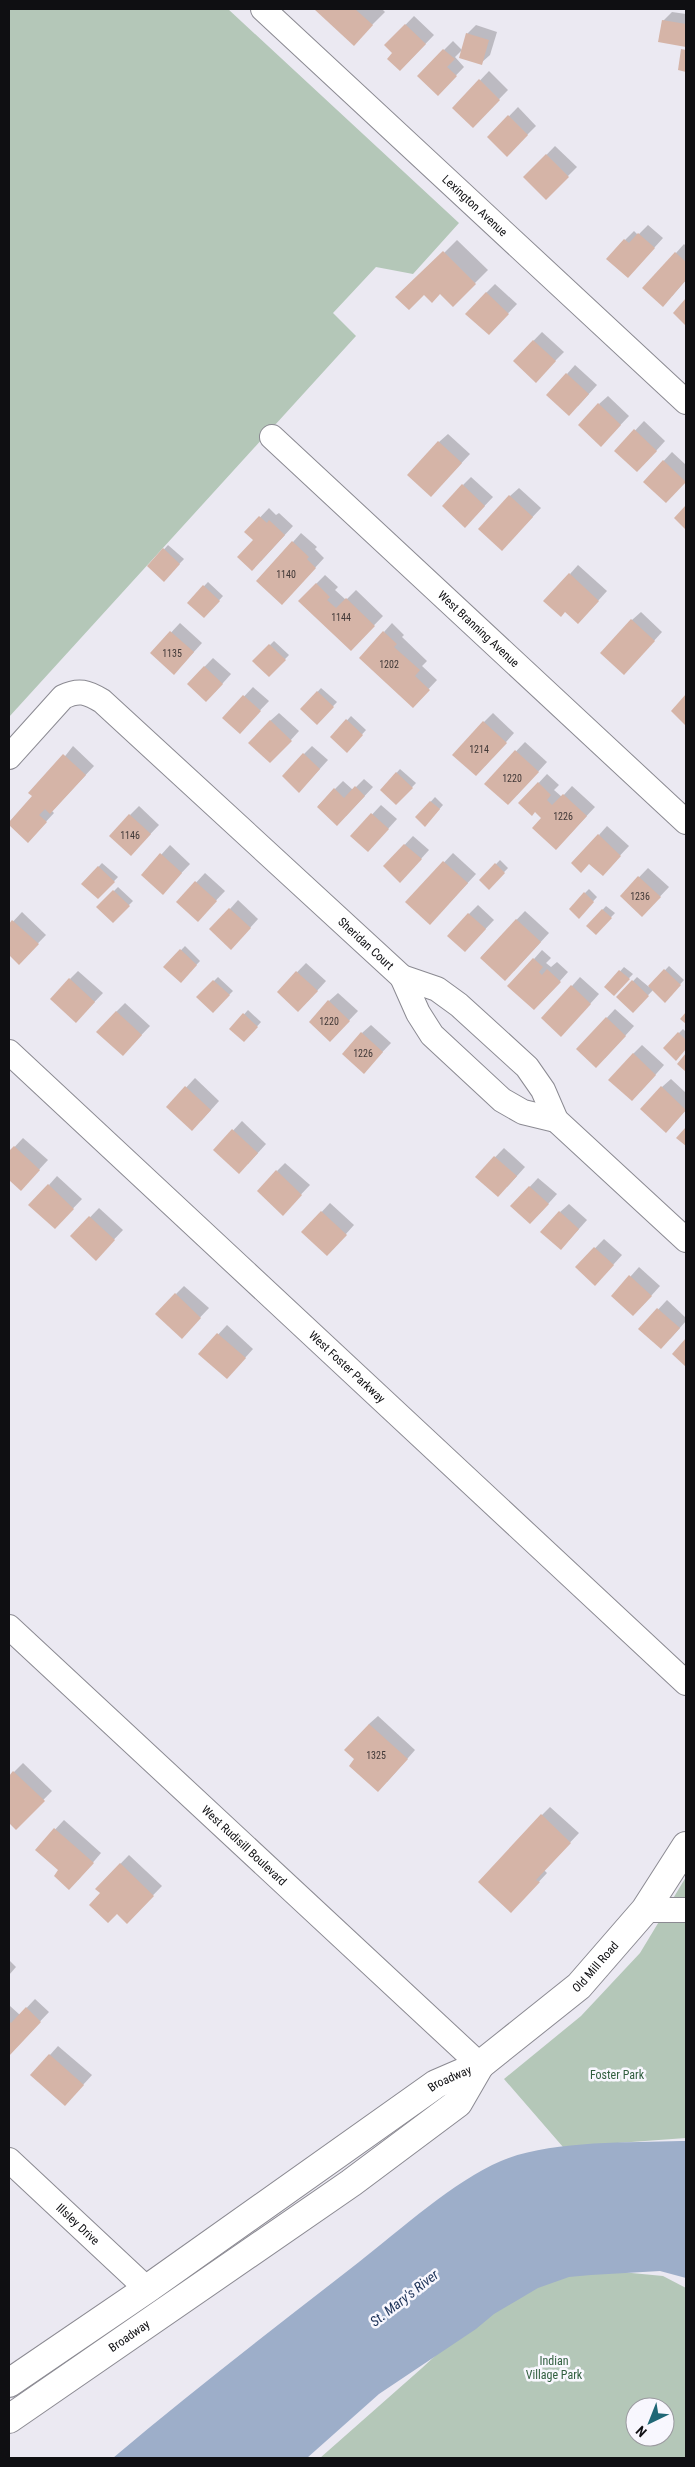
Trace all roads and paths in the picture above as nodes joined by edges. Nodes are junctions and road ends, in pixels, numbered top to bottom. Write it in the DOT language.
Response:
graph roads {
  1 [pos="263,9"];
  2 [pos="686,402"];
  3 [pos="272,438"];
  4 [pos="9,757"];
  5 [pos="686,822"];
  6 [pos="402,977"];
  7 [pos="9,1052"];
  8 [pos="556,1120"];
  9 [pos="686,1240"];
  10 [pos="9,1627"];
  11 [pos="686,1683"];
  12 [pos="686,1846"];
  13 [pos="645,1910"];
  14 [pos="686,1910"];
  15 [pos="480,2065"];
  16 [pos="9,2160"];
  17 [pos="147,2289"];
  18 [pos="9,2383"];
  19 [pos="9,2419"];
  1 -- 2 [label="street, Lexington Avenue"];
  3 -- 5 [label="street, West Branning Avenue"];
  4 -- 6 [label="street, Sheridan Court"];
  6 -- 8 [label="street, Sheridan Court"];
  6 -- 8 [label="street"];
  7 -- 11 [label="street, West Foster Parkway"];
  8 -- 9 [label="street, Sheridan Court"];
  10 -- 15 [label="street, West Rudisill Boulevard"];
  12 -- 13 [label="main road, Old Mill Road"];
  13 -- 14 [label="street"];
  13 -- 15 [label="main road, Old Mill Road"];
  15 -- 17 [label="main road, Broadway"];
  15 -- 19 [label="main road, Broadway"];
  16 -- 17 [label="street, Illsley Drive"];
  17 -- 18 [label="main road, Broadway"];
}
